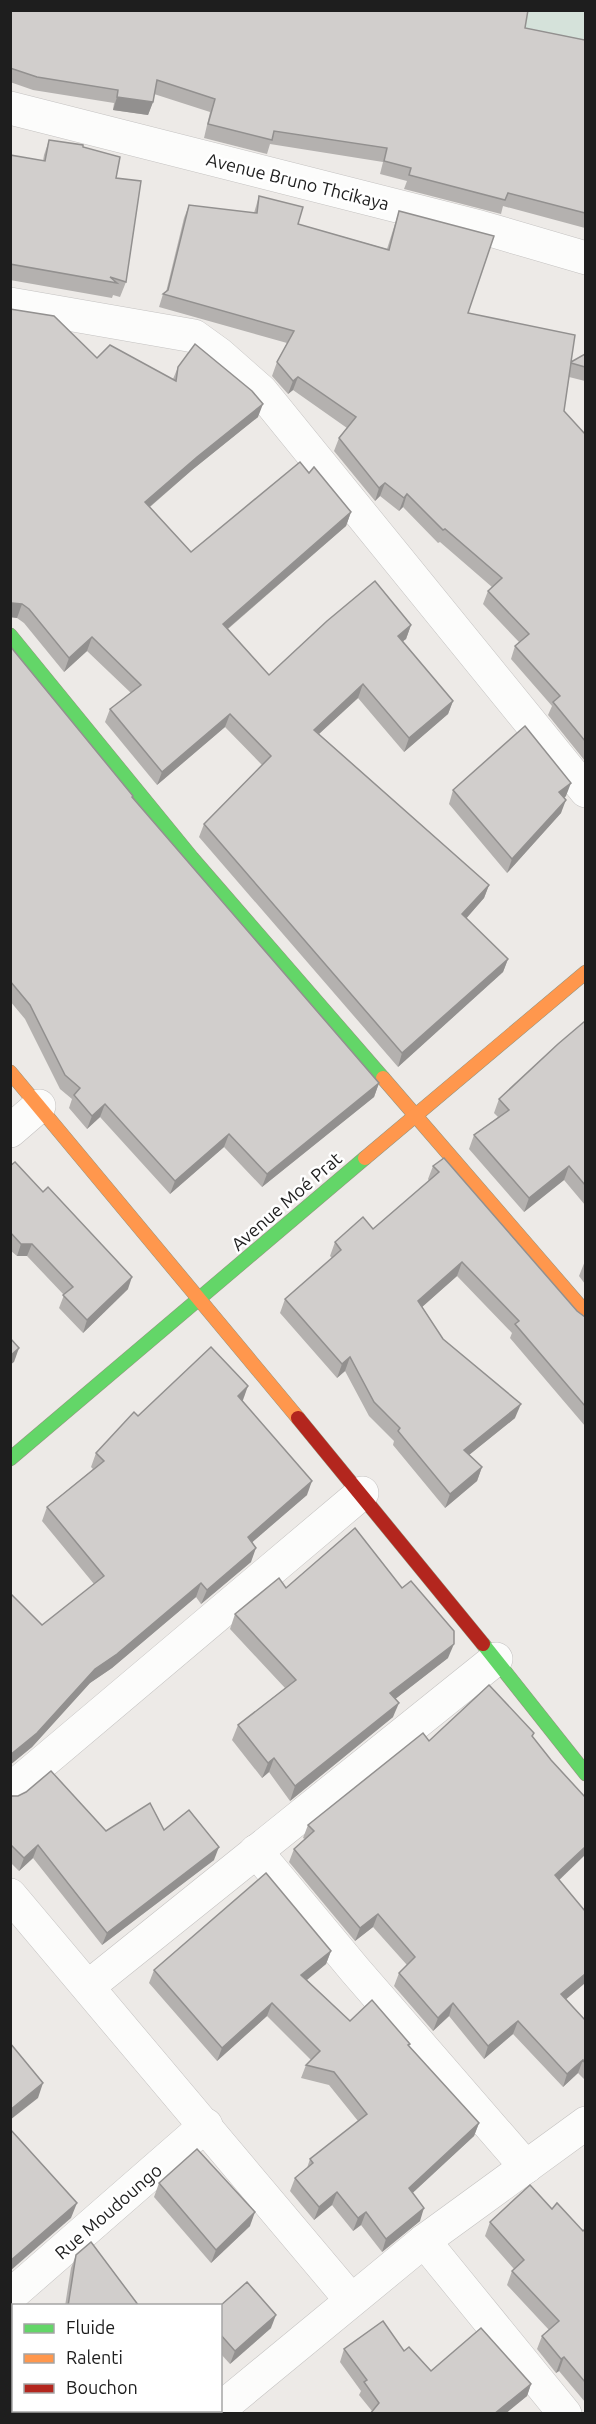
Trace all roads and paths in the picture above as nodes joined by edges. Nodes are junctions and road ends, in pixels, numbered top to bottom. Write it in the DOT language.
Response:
graph roads {
  1 [pos="10,108"];
  2 [pos="585,258"];
  3 [pos="10,304"];
  4 [pos="10,636"];
  5 [pos="585,791"];
  6 [pos="585,972"];
  7 [pos="10,1072"];
  8 [pos="39,1106"];
  9 [pos="414,1113"];
  10 [pos="10,1131"];
  11 [pos="199,1300"];
  12 [pos="585,1313"];
  13 [pos="10,1459"];
  14 [pos="362,1493"];
  15 [pos="496,1659"];
  16 [pos="585,1774"];
  17 [pos="10,1790"];
  18 [pos="256,1851"];
  19 [pos="10,1895"];
  20 [pos="89,1986"];
  21 [pos="585,2123"];
  22 [pos="206,2125"];
  23 [pos="526,2168"];
  24 [pos="424,2241"];
  25 [pos="10,2296"];
  26 [pos="351,2300"];
  27 [pos="222,2408"];
  28 [pos="565,2414"];
  1 -- 2 [label="street, Avenue Bruno Thcikaya"];
  3 -- 5 [label="street"];
  4 -- 9 [label="street"];
  6 -- 9 [label="street, Avenue Moé Prat"];
  7 -- 8 [label="street"];
  8 -- 10 [label="street"];
  8 -- 11 [label="street"];
  9 -- 11 [label="street, Avenue Moé Prat"];
  9 -- 12 [label="street"];
  11 -- 13 [label="street, Avenue Moé Prat"];
  11 -- 14 [label="street"];
  14 -- 15 [label="street"];
  14 -- 17 [label="street"];
  15 -- 16 [label="street"];
  15 -- 18 [label="street"];
  18 -- 20 [label="street"];
  18 -- 23 [label="street"];
  19 -- 20 [label="street"];
  20 -- 22 [label="street"];
  21 -- 23 [label="street"];
  22 -- 25 [label="street, Rue Moudoungo"];
  22 -- 26 [label="street"];
  23 -- 24 [label="street"];
  24 -- 26 [label="street"];
  24 -- 28 [label="street"];
  26 -- 27 [label="street"];
}
